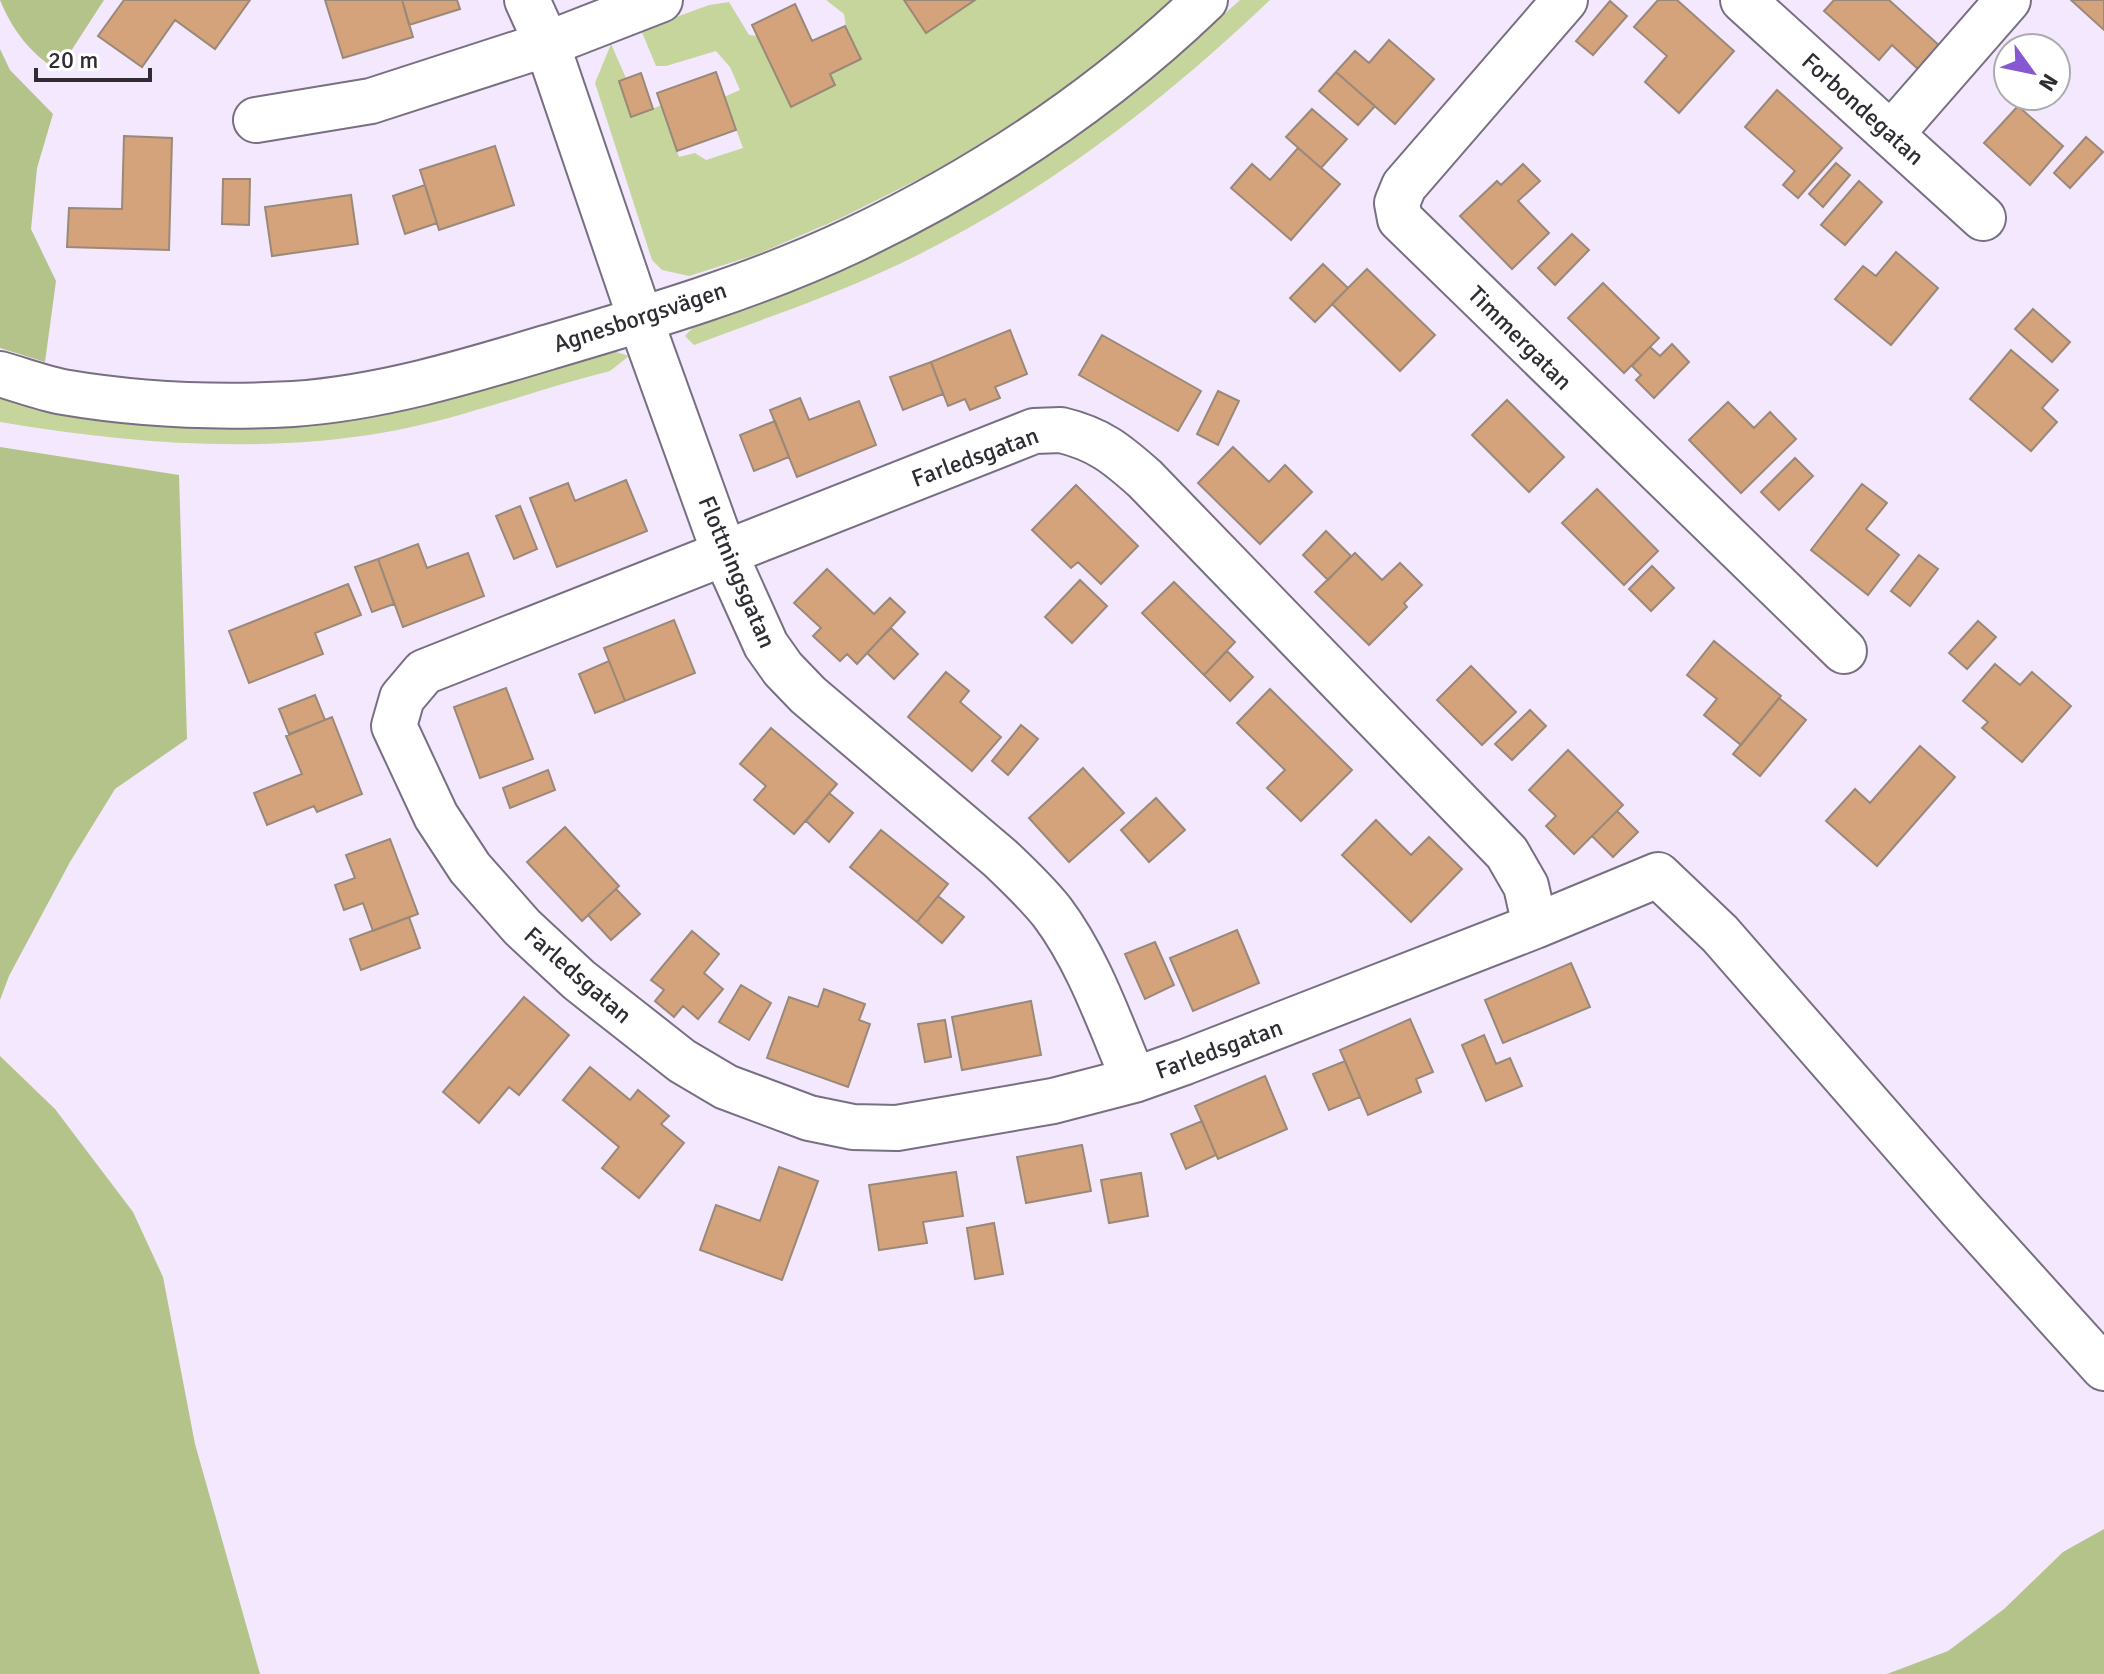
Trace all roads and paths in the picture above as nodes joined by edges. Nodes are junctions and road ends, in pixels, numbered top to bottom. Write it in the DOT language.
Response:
graph roads {
  1 [pos="527,0"];
  2 [pos="660,0"];
  3 [pos="1205,0"];
  4 [pos="1565,0"];
  5 [pos="1743,0"];
  6 [pos="2008,0"];
  7 [pos="547,44"];
  8 [pos="256,120"];
  9 [pos="1891,134"];
  10 [pos="1983,218"];
  11 [pos="641,321"];
  12 [pos="0,374"];
  13 [pos="724,552"];
  14 [pos="1844,651"];
  15 [pos="1535,926"];
  16 [pos="1134,1080"];
  17 [pos="2104,1368"];
  1 -- 7 [label="street, Flottningsgatan"];
  2 -- 7 [label="street"];
  3 -- 11 [label="street, Agnesborgsvägen"];
  4 -- 14 [label="street, Timmergatan"];
  5 -- 9 [label="street, Forbondegatan"];
  6 -- 9 [label="street"];
  7 -- 8 [label="street"];
  7 -- 11 [label="street, Flottningsgatan"];
  9 -- 10 [label="street, Forbondegatan"];
  11 -- 12 [label="street, Agnesborgsvägen"];
  11 -- 13 [label="street, Flottningsgatan"];
  13 -- 15 [label="street, Farledsgatan"];
  13 -- 16 [label="street, Flottningsgatan"];
  13 -- 16 [label="street, Farledsgatan"];
  15 -- 16 [label="street, Farledsgatan"];
  15 -- 17 [label="street"];
}
